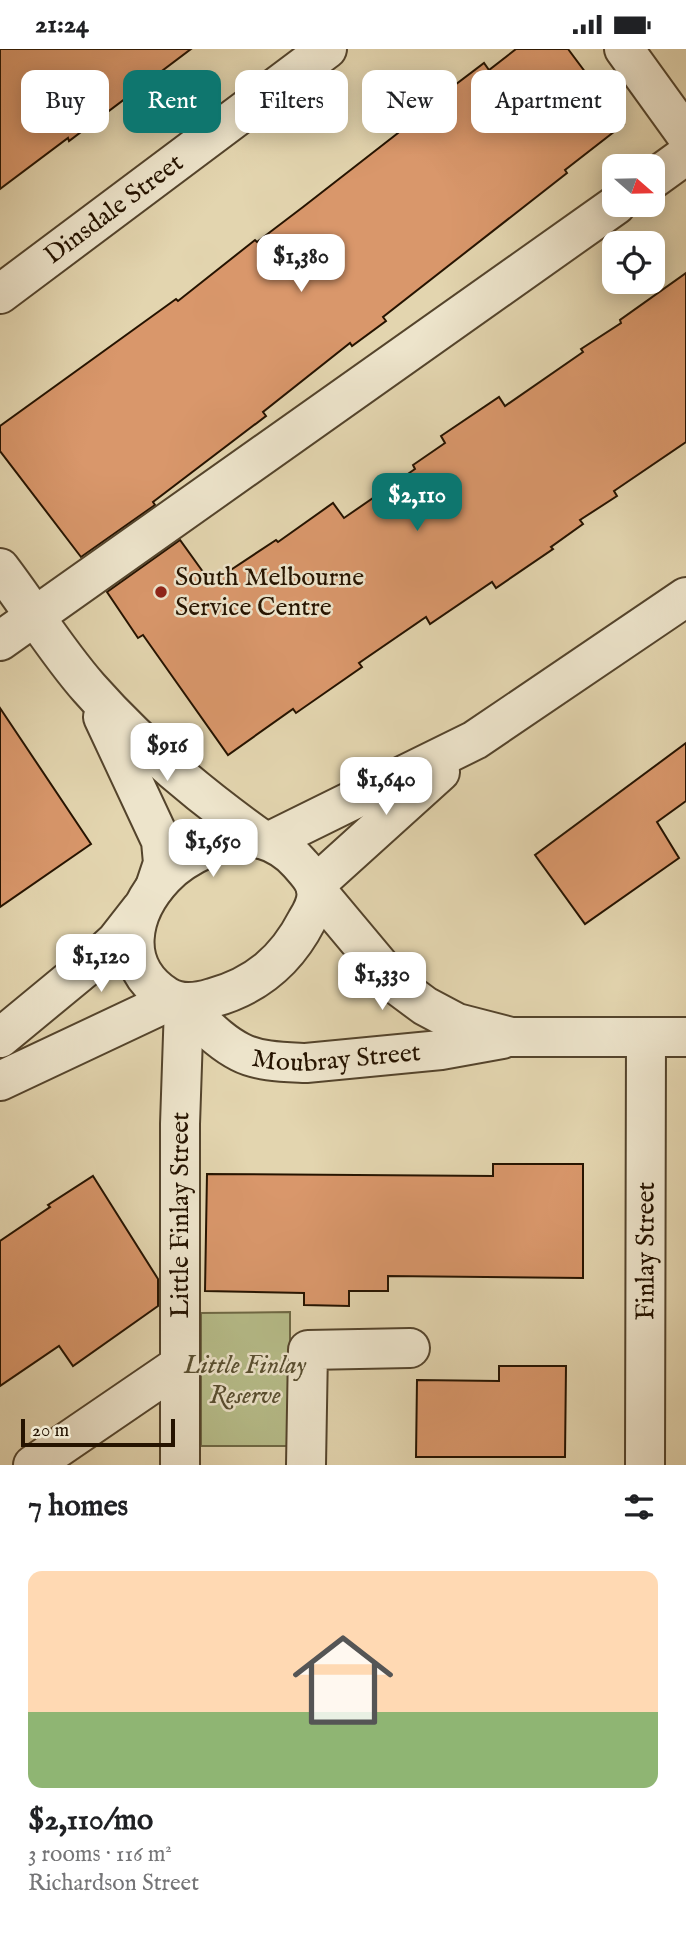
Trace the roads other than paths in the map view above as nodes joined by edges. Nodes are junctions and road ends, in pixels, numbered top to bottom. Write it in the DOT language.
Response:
graph roads {
  1 [pos="327,49"];
  2 [pos="624,49"];
  3 [pos="686,135"];
  4 [pos="686,155"];
  5 [pos="665,170"];
  6 [pos="602,215"];
  7 [pos="0,293"];
  8 [pos="0,568"];
  9 [pos="686,597"];
  10 [pos="35,615"];
  11 [pos="0,641"];
  12 [pos="88,687"];
  13 [pos="475,740"];
  14 [pos="265,840"];
  15 [pos="316,888"];
  16 [pos="152,893"];
  17 [pos="178,1002"];
  18 [pos="511,1037"];
  19 [pos="686,1037"];
  20 [pos="0,1038"];
  21 [pos="646,1038"];
  22 [pos="0,1081"];
  23 [pos="410,1348"];
  24 [pos="178,1366"];
  25 [pos="33,1465"];
  26 [pos="180,1465"];
  27 [pos="306,1465"];
  28 [pos="645,1465"];
  1 -- 7 [label="street, Dinsdale Street"];
  2 -- 3 [label="street"];
  4 -- 5 [label="street"];
  6 -- 10 [label="street"];
  8 -- 10 [label="street"];
  9 -- 13 [label="street"];
  10 -- 11 [label="street"];
  10 -- 12 [label="street"];
  12 -- 14 [label="street"];
  12 -- 16 [label="street"];
  13 -- 14 [label="street"];
  13 -- 15 [label="street"];
  14 -- 15 [label="street"];
  14 -- 16 [label="street"];
  15 -- 17 [label="street"];
  15 -- 18 [label="street, Moubray Street"];
  16 -- 17 [label="street"];
  16 -- 20 [label="street"];
  17 -- 18 [label="street, Moubray Street"];
  17 -- 22 [label="street"];
  17 -- 24 [label="street, Little Finlay Street"];
  18 -- 21 [label="street, Moubray Street"];
  19 -- 21 [label="street, Moubray Street"];
  21 -- 28 [label="street, Finlay Street"];
  23 -- 27 [label="street"];
  24 -- 25 [label="street"];
  24 -- 26 [label="street, Little Finlay Street"];
}
